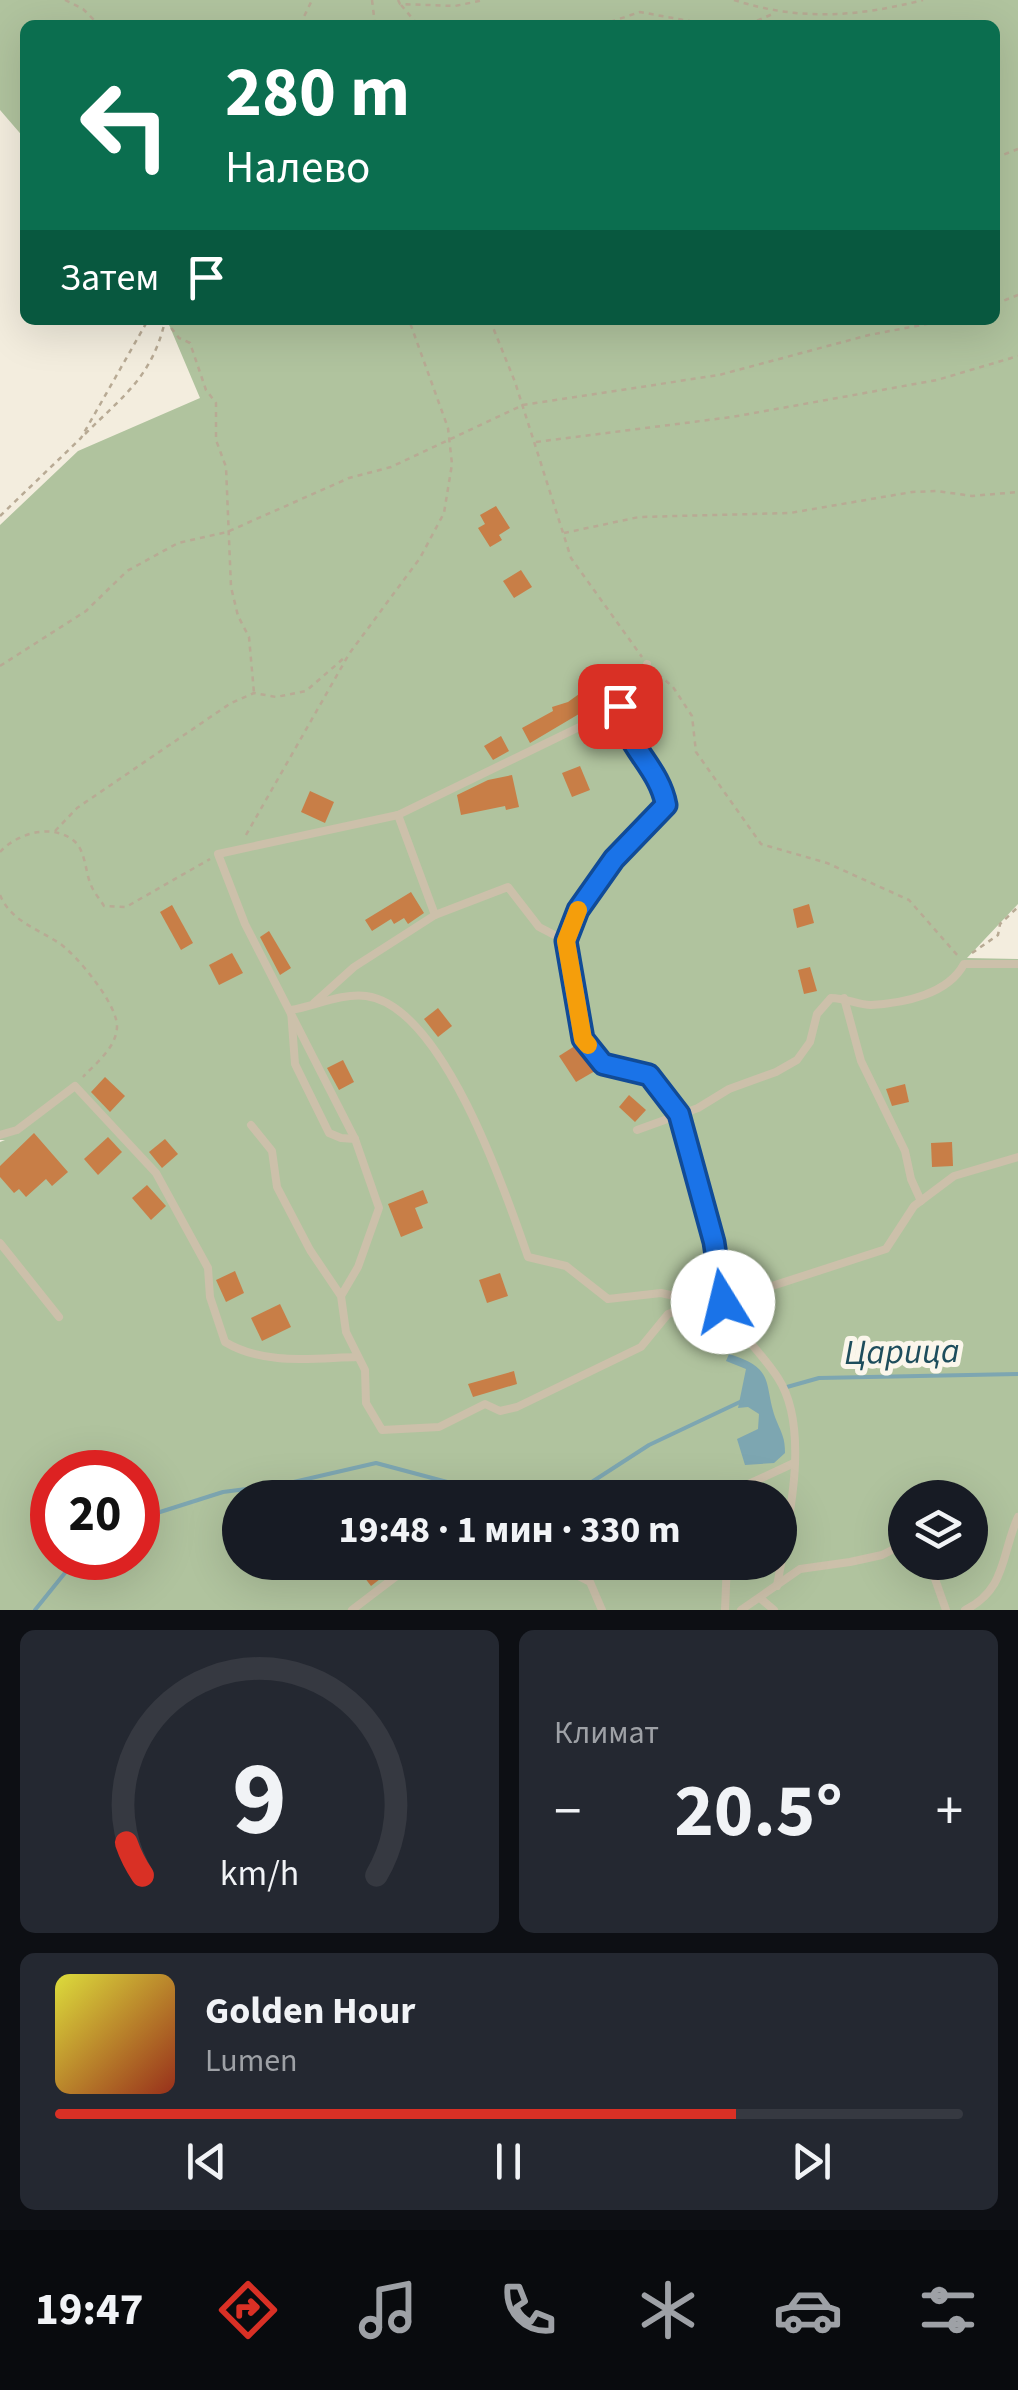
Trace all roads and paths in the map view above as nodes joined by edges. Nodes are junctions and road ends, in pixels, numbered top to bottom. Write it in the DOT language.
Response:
graph roads {
  1 [pos="65,0"];
  2 [pos="484,0"];
  3 [pos="734,0"];
  4 [pos="923,0"];
  5 [pos="399,2"];
  6 [pos="779,12"];
  7 [pos="93,20"];
  8 [pos="616,20"];
  9 [pos="683,20"];
  10 [pos="760,20"];
  11 [pos="145,325"];
  12 [pos="164,325"];
  13 [pos="169,325"];
  14 [pos="411,325"];
  15 [pos="492,325"];
  16 [pos="921,325"];
  17 [pos="1018,356"];
  18 [pos="522,405"];
  19 [pos="82,438"];
  20 [pos="449,440"];
  21 [pos="534,442"];
  22 [pos="1018,492"];
  23 [pos="0,516"];
  24 [pos="226,532"];
  25 [pos="563,534"];
  26 [pos="349,654"];
  27 [pos="647,664"];
  28 [pos="0,666"];
  29 [pos="254,693"];
  30 [pos="622,727"];
  31 [pos="398,814"];
  32 [pos="52,833"];
  33 [pos="0,852"];
  34 [pos="218,854"];
  35 [pos="0,894"];
  36 [pos="1018,907"];
  37 [pos="434,915"];
  38 [pos="566,941"];
  39 [pos="964,964"];
  40 [pos="1018,964"];
  41 [pos="844,998"];
  42 [pos="311,1006"];
  43 [pos="290,1010"];
  44 [pos="75,1086"];
  45 [pos="679,1114"];
  46 [pos="252,1125"];
  47 [pos="637,1130"];
  48 [pos="0,1135"];
  49 [pos="354,1139"];
  50 [pos="1018,1157"];
  51 [pos="921,1201"];
  52 [pos="0,1243"];
  53 [pos="341,1296"];
  54 [pos="703,1302"];
  55 [pos="723,1302"];
  56 [pos="59,1316"];
  57 [pos="358,1357"];
  58 [pos="794,1462"];
  59 [pos="757,1480"];
  60 [pos="1018,1516"];
  61 [pos="888,1552"];
  62 [pos="391,1580"];
  63 [pos="586,1580"];
  64 [pos="726,1580"];
  65 [pos="935,1580"];
  66 [pos="777,1586"];
  67 [pos="760,1598"];
  68 [pos="352,1610"];
  69 [pos="602,1610"];
  70 [pos="725,1610"];
  71 [pos="742,1610"];
  72 [pos="774,1610"];
  73 [pos="946,1610"];
  74 [pos="965,1610"];
  1 -- 7 [label="path"];
  2 -- 5 [label="path"];
  3 -- 6 [label="path"];
  4 -- 6 [label="path"];
  6 -- 10 [label="path"];
  8 -- 9 [label="path"];
  11 -- 19 [label="path"];
  12 -- 19 [label="path"];
  13 -- 24 [label="path"];
  14 -- 20 [label="path"];
  15 -- 18 [label="path"];
  16 -- 18 [label="path"];
  17 -- 21 [label="path"];
  18 -- 20 [label="path"];
  18 -- 21 [label="path"];
  19 -- 23 [label="path"];
  20 -- 24 [label="path"];
  20 -- 26 [label="path"];
  21 -- 25 [label="path"];
  22 -- 25 [label="path"];
  24 -- 28 [label="path"];
  24 -- 29 [label="path"];
  25 -- 27 [label="path"];
  26 -- 29 [label="path"];
  26 -- 34 [label="path"];
  27 -- 30 [label="lane"];
  27 -- 39 [label="path"];
  29 -- 32 [label="path"];
  30 -- 31 [label="lane"];
  30 -- 38 [label="lane"];
  31 -- 34 [label="lane"];
  31 -- 37 [label="lane"];
  32 -- 33 [label="path"];
  32 -- 34 [label="path"];
  34 -- 43 [label="lane"];
  35 -- 44 [label="path"];
  36 -- 39 [label="path"];
  37 -- 38 [label="lane"];
  37 -- 42 [label="lane"];
  38 -- 45 [label="lane"];
  39 -- 40 [label="lane"];
  39 -- 41 [label="lane"];
  41 -- 45 [label="lane"];
  41 -- 51 [label="lane"];
  42 -- 43 [label="lane"];
  42 -- 54 [label="lane"];
  43 -- 49 [label="lane"];
  43 -- 49 [label="lane"];
  44 -- 48 [label="lane"];
  44 -- 57 [label="lane"];
  45 -- 47 [label="lane"];
  45 -- 55 [label="lane"];
  46 -- 53 [label="lane"];
  49 -- 53 [label="lane"];
  50 -- 51 [label="lane"];
  51 -- 55 [label="lane"];
  52 -- 56 [label="lane"];
  53 -- 57 [label="lane"];
  54 -- 55 [label="lane"];
  54 -- 57 [label="lane"];
  55 -- 58 [label="lane"];
  58 -- 59 [label="lane"];
  58 -- 66 [label="lane"];
  60 -- 74 [label="lane"];
  61 -- 66 [label="lane"];
  62 -- 68 [label="lane"];
  63 -- 69 [label="lane"];
  64 -- 70 [label="lane"];
  65 -- 73 [label="lane"];
  66 -- 67 [label="lane"];
  67 -- 71 [label="lane"];
  67 -- 72 [label="lane"];
}
